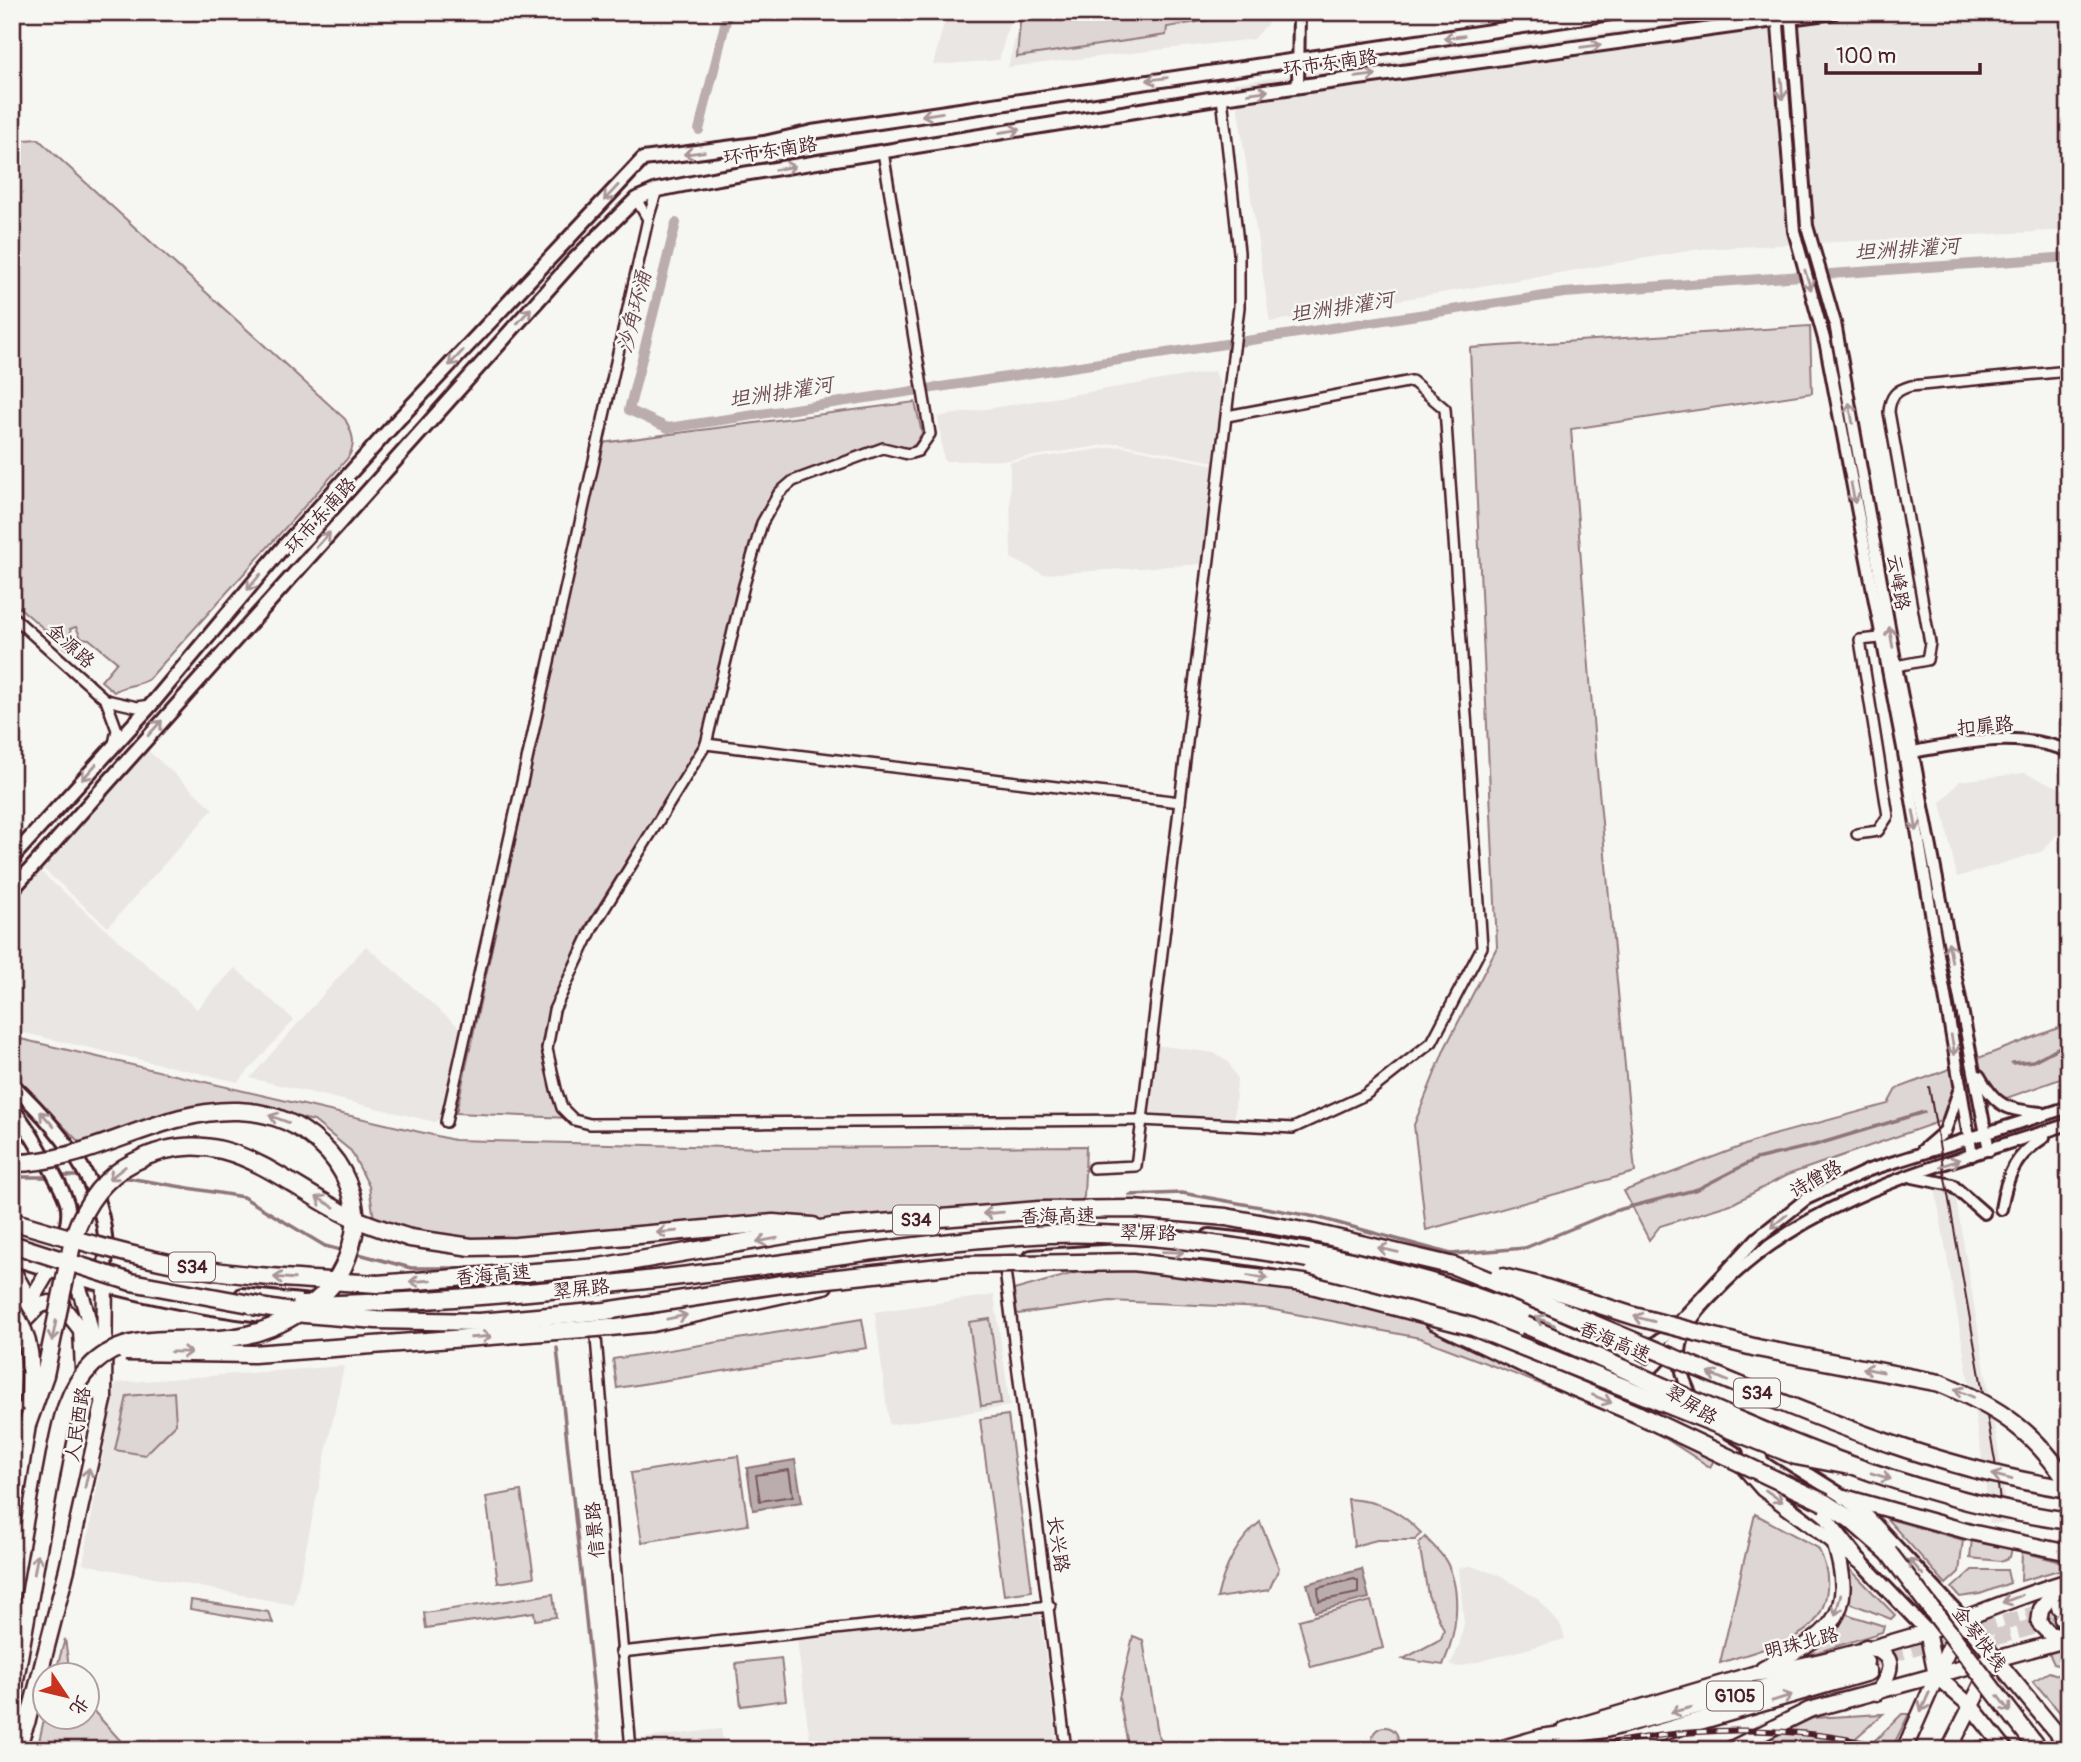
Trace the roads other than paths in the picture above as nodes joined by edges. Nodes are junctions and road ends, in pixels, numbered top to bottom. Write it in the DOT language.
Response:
graph roads {
  1 [pos="1299,12"];
  2 [pos="1618,12"];
  3 [pos="1833,12"];
  4 [pos="1791,16"];
  5 [pos="1777,17"];
  6 [pos="1297,61"];
  7 [pos="1298,86"];
  8 [pos="1222,97"];
  9 [pos="883,152"];
  10 [pos="657,190"];
  11 [pos="636,199"];
  12 [pos="648,219"];
  13 [pos="2069,371"];
  14 [pos="1227,416"];
  15 [pos="12,616"];
  16 [pos="1880,638"];
  17 [pos="1896,666"];
  18 [pos="106,700"];
  19 [pos="150,705"];
  20 [pos="114,744"];
  21 [pos="706,744"];
  22 [pos="2069,751"];
  23 [pos="1909,752"];
  24 [pos="1180,802"];
  25 [pos="1857,834"];
  26 [pos="12,858"];
  27 [pos="12,890"];
  28 [pos="1974,1066"];
  29 [pos="12,1084"];
  30 [pos="1960,1088"];
  31 [pos="2069,1107"];
  32 [pos="12,1109"];
  33 [pos="2048,1114"];
  34 [pos="1142,1120"];
  35 [pos="446,1122"];
  36 [pos="2063,1126"];
  37 [pos="1987,1134"];
  38 [pos="1970,1140"];
  39 [pos="1989,1150"];
  40 [pos="1972,1155"];
  41 [pos="1913,1156"];
  42 [pos="12,1163"];
  43 [pos="1093,1168"];
  44 [pos="1910,1177"];
  45 [pos="2001,1209"];
  46 [pos="1984,1213"];
  47 [pos="12,1221"];
  48 [pos="832,1227"];
  49 [pos="12,1235"];
  50 [pos="12,1244"];
  51 [pos="58,1251"];
  52 [pos="12,1258"];
  53 [pos="1004,1259"];
  54 [pos="1454,1266"];
  55 [pos="105,1268"];
  56 [pos="12,1269"];
  57 [pos="49,1270"];
  58 [pos="76,1278"];
  59 [pos="849,1279"];
  60 [pos="104,1286"];
  61 [pos="30,1301"];
  62 [pos="253,1306"];
  63 [pos="593,1307"];
  64 [pos="12,1310"];
  65 [pos="1429,1318"];
  66 [pos="1689,1324"];
  67 [pos="12,1334"];
  68 [pos="1665,1337"];
  69 [pos="112,1352"];
  70 [pos="1625,1359"];
  71 [pos="1651,1372"];
  72 [pos="103,1374"];
  73 [pos="1618,1381"];
  74 [pos="104,1400"];
  75 [pos="1695,1402"];
  76 [pos="1672,1414"];
  77 [pos="27,1425"];
  78 [pos="1726,1448"];
  79 [pos="1850,1466"];
  80 [pos="2069,1487"];
  81 [pos="1844,1497"];
  82 [pos="12,1518"];
  83 [pos="2069,1521"];
  84 [pos="1833,1539"];
  85 [pos="2069,1553"];
  86 [pos="1861,1562"];
  87 [pos="2065,1582"];
  88 [pos="1050,1606"];
  89 [pos="1962,1618"];
  90 [pos="1927,1632"];
  91 [pos="2069,1638"];
  92 [pos="621,1652"];
  93 [pos="1994,1660"];
  94 [pos="1866,1661"];
  95 [pos="1753,1674"];
  96 [pos="1936,1676"];
  97 [pos="14,1687"];
  98 [pos="1877,1693"];
  99 [pos="1971,1706"];
  100 [pos="12,1716"];
  101 [pos="1541,1738"];
  102 [pos="2069,1748"];
  103 [pos="17,1750"];
  104 [pos="631,1750"];
  105 [pos="1066,1750"];
  106 [pos="1499,1750"];
  107 [pos="1600,1750"];
  108 [pos="1729,1750"];
  109 [pos="1904,1750"];
  110 [pos="1948,1750"];
  111 [pos="1977,1750"];
  112 [pos="1998,1750"];
  113 [pos="2006,1750"];
  114 [pos="2039,1750"];
  1 -- 6 [label="street"];
  2 -- 6 [label="main road, 环市东南路, one-way"];
  3 -- 4 [label="main road, 环市东南路"];
  4 -- 5 [label="main road, 环市东南路"];
  17 -- 4 [label="street, 云峰路, one-way"];
  7 -- 5 [label="main road, 环市东南路, one-way"];
  5 -- 16 [label="street, 云峰路, one-way"];
  6 -- 7 [label="street"];
  6 -- 19 [label="main road, 环市东南路, one-way"];
  8 -- 7 [label="main road, 环市东南路, one-way"];
  9 -- 8 [label="main road, 环市东南路, one-way"];
  8 -- 14 [label="street"];
  10 -- 9 [label="main road, 环市东南路, one-way"];
  9 -- 21 [label="street"];
  10 -- 11 [label="main road, 环市东南路"];
  10 -- 12 [label="street"];
  11 -- 12 [label="street"];
  27 -- 11 [label="main road, 环市东南路, one-way"];
  12 -- 35 [label="street"];
  13 -- 17 [label="street"];
  14 -- 24 [label="street"];
  14 -- 34 [label="street"];
  15 -- 18 [label="street, 金源路"];
  16 -- 23 [label="street, 云峰路"];
  16 -- 25 [label="street"];
  17 -- 23 [label="street, 云峰路"];
  18 -- 19 [label="street"];
  18 -- 20 [label="street"];
  19 -- 20 [label="main road, 环市东南路"];
  20 -- 26 [label="main road, 环市东南路, one-way"];
  21 -- 24 [label="street"];
  21 -- 34 [label="street"];
  22 -- 23 [label="street, 扣扉路"];
  28 -- 23 [label="street, 云峰路, one-way"];
  23 -- 30 [label="street, 云峰路, one-way"];
  24 -- 34 [label="street"];
  28 -- 33 [label="street"];
  28 -- 37 [label="street, 云峰路"];
  55 -- 29 [label="main road, 人民西路, one-way"];
  30 -- 38 [label="street, 云峰路"];
  30 -- 41 [label="street"];
  31 -- 33 [label="street, 诗僧路"];
  32 -- 51 [label="main road"];
  33 -- 37 [label="street, 诗僧路"];
  34 -- 43 [label="street"];
  36 -- 39 [label="street, 诗僧路"];
  36 -- 45 [label="street"];
  37 -- 38 [label="street, 诗僧路"];
  37 -- 39 [label="street, 云峰路"];
  38 -- 40 [label="street, 云峰路"];
  38 -- 41 [label="street, 诗僧路"];
  39 -- 40 [label="street, 诗僧路"];
  44 -- 40 [label="street, 诗僧路, one-way"];
  41 -- 68 [label="street, 诗僧路, one-way"];
  69 -- 42 [label="highway, one-way, bridge"];
  44 -- 46 [label="street"];
  44 -- 66 [label="street, 诗僧路"];
  48 -- 47 [label="highway, 香海高速 / S34, one-way, bridge"];
  54 -- 48 [label="highway, 香海高速 / S34, one-way"];
  48 -- 77 [label="highway, one-way, bridge"];
  49 -- 51 [label="main road"];
  50 -- 62 [label="highway, 香海高速 / S34, bridge"];
  51 -- 55 [label="main road, 翠屏路"];
  51 -- 57 [label="main road"];
  51 -- 58 [label="main road"];
  52 -- 57 [label="main road, 翠屏路"];
  53 -- 63 [label="main road, 翠屏路"];
  53 -- 73 [label="main road, 翠屏路, one-way"];
  53 -- 88 [label="street, 长兴路"];
  80 -- 54 [label="highway, 香海高速 / S34, one-way, bridge"];
  80 -- 54 [label="highway, one-way, bridge"];
  55 -- 60 [label="main road, 人民西路"];
  70 -- 55 [label="main road, 翠屏路, one-way"];
  56 -- 61 [label="main road"];
  57 -- 58 [label="main road, 翠屏路"];
  57 -- 61 [label="main road"];
  58 -- 60 [label="main road, 翠屏路"];
  58 -- 72 [label="main road"];
  59 -- 62 [label="highway, bridge"];
  59 -- 65 [label="highway, one-way, bridge"];
  69 -- 59 [label="highway, one-way, bridge"];
  60 -- 63 [label="main road, 翠屏路"];
  60 -- 72 [label="main road, 人民西路"];
  61 -- 67 [label="main road"];
  62 -- 79 [label="highway, 香海高速 / S34, bridge"];
  63 -- 92 [label="street, 信景路"];
  64 -- 77 [label="highway, bridge"];
  65 -- 79 [label="highway, bridge"];
  65 -- 114 [label="highway, 金琴快线, one-way, bridge"];
  66 -- 71 [label="street"];
  66 -- 75 [label="street, 诗僧路"];
  67 -- 74 [label="main road"];
  68 -- 70 [label="street, 诗僧路"];
  68 -- 71 [label="street"];
  97 -- 69 [label="highway, one-way, bridge"];
  70 -- 71 [label="main road, 翠屏路"];
  71 -- 73 [label="street"];
  71 -- 75 [label="main road, 翠屏路"];
  71 -- 76 [label="street"];
  72 -- 74 [label="main road, 人民西路"];
  73 -- 76 [label="main road, 翠屏路"];
  103 -- 74 [label="main road, 人民西路, one-way"];
  75 -- 81 [label="main road, 翠屏路"];
  76 -- 78 [label="main road, 翠屏路"];
  77 -- 82 [label="highway"];
  78 -- 84 [label="main road, one-way"];
  78 -- 86 [label="main road, 翠屏路"];
  79 -- 83 [label="highway, 香海高速 / S34, one-way, bridge"];
  81 -- 85 [label="main road"];
  89 -- 81 [label="main road, 翠屏路, one-way"];
  84 -- 86 [label="main road"];
  84 -- 95 [label="main road, one-way"];
  86 -- 90 [label="main road, 翠屏路"];
  87 -- 89 [label="main road, 明珠北路 / G105, one-way"];
  87 -- 91 [label="main road"];
  88 -- 92 [label="street"];
  88 -- 105 [label="street, 长兴路"];
  89 -- 90 [label="main road, 明珠北路 / G105"];
  89 -- 93 [label="main road"];
  89 -- 96 [label="main road"];
  90 -- 94 [label="main road, 明珠北路 / G105"];
  90 -- 96 [label="main road"];
  91 -- 93 [label="main road, G105"];
  92 -- 104 [label="street, 信景路"];
  93 -- 96 [label="main road, G105"];
  93 -- 99 [label="main road"];
  93 -- 102 [label="main road"];
  94 -- 95 [label="main road, 明珠北路 / G105"];
  94 -- 98 [label="main road"];
  94 -- 101 [label="highway, 明珠北路 / G105, one-way"];
  107 -- 94 [label="highway, 明珠北路 / G105, one-way"];
  95 -- 101 [label="main road, 明珠北路 / G105"];
  96 -- 98 [label="main road, G105"];
  96 -- 99 [label="main road"];
  96 -- 109 [label="main road, one-way"];
  97 -- 100 [label="highway"];
  98 -- 108 [label="main road, G105"];
  99 -- 110 [label="main road"];
  99 -- 113 [label="main road"];
  101 -- 106 [label="highway, 明珠北路 / G105"];
  111 -- 112 [label="main road"];
}
